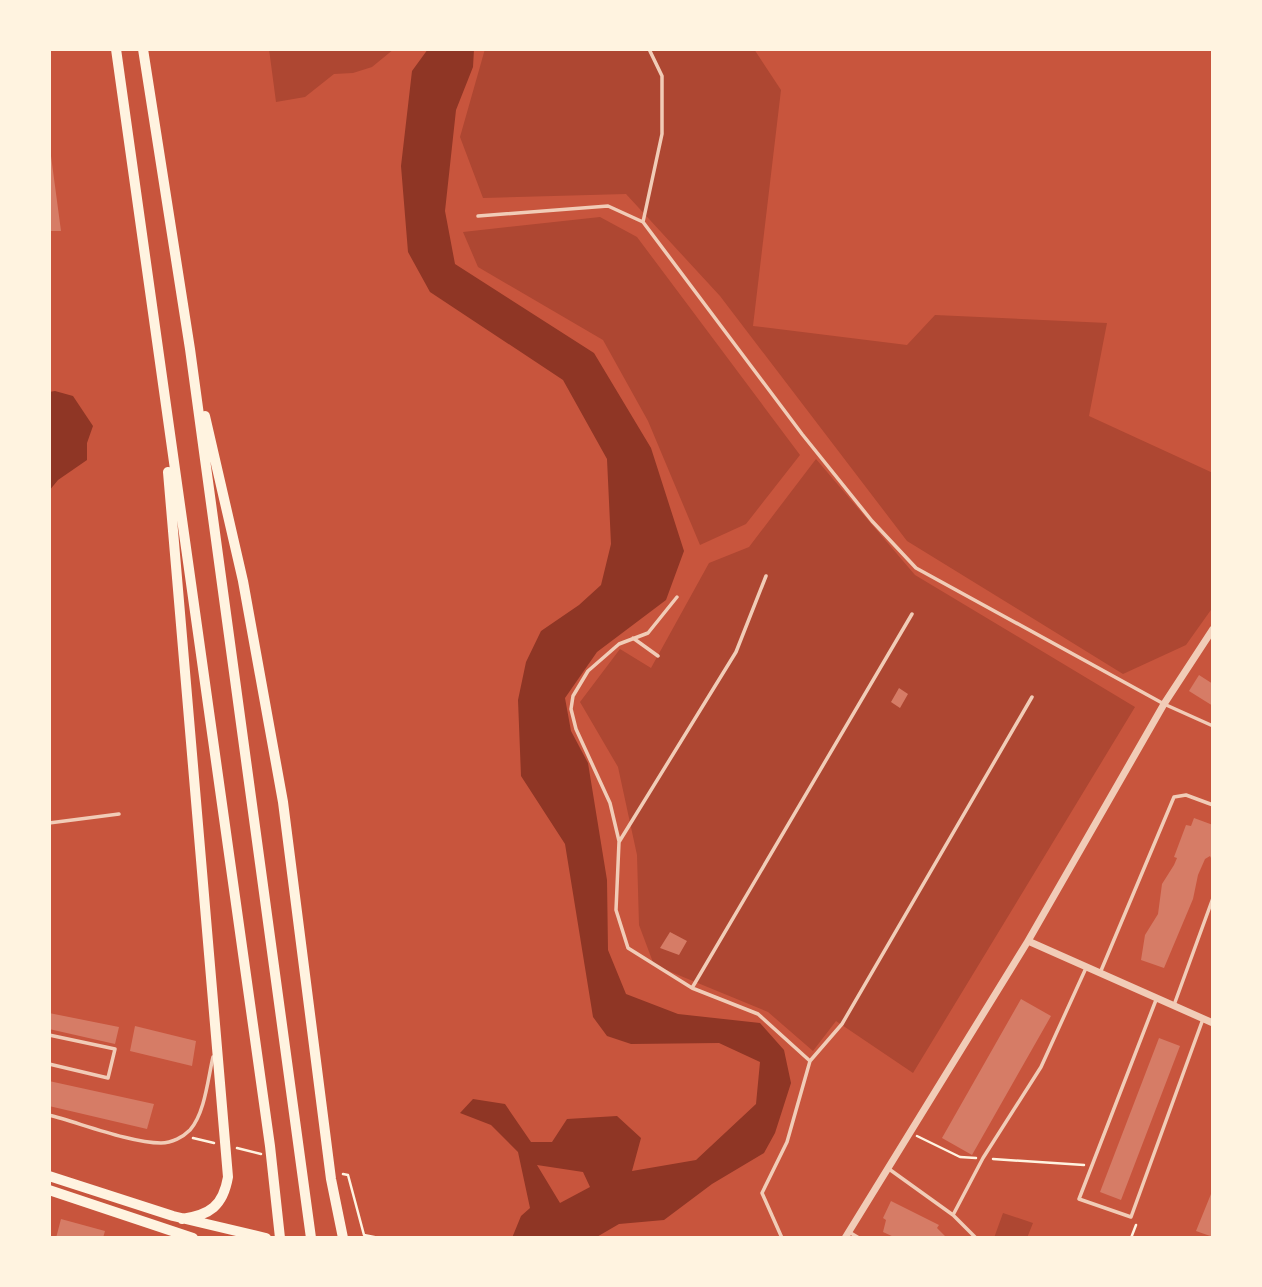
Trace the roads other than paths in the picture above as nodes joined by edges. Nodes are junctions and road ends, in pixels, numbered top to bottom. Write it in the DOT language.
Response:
graph roads {
  1 [pos="116,49"];
  2 [pos="143,49"];
  3 [pos="649,49"];
  4 [pos="478,216"];
  5 [pos="643,222"];
  6 [pos="190,349"];
  7 [pos="158,354"];
  8 [pos="766,576"];
  9 [pos="677,597"];
  10 [pos="912,614"];
  11 [pos="1213,629"];
  12 [pos="633,638"];
  13 [pos="658,656"];
  14 [pos="1032,697"];
  15 [pos="1164,704"];
  16 [pos="1213,726"];
  17 [pos="1213,805"];
  18 [pos="119,814"];
  19 [pos="49,823"];
  20 [pos="619,842"];
  21 [pos="1213,898"];
  22 [pos="1028,941"];
  23 [pos="1086,968"];
  24 [pos="1099,974"];
  25 [pos="692,988"];
  26 [pos="1156,1000"];
  27 [pos="1173,1007"];
  28 [pos="1203,1019"];
  29 [pos="1213,1023"];
  30 [pos="49,1035"];
  31 [pos="213,1056"];
  32 [pos="810,1061"];
  33 [pos="49,1065"];
  34 [pos="49,1115"];
  35 [pos="889,1169"];
  36 [pos="49,1176"];
  37 [pos="49,1191"];
  38 [pos="953,1215"];
  39 [pos="182,1219"];
  40 [pos="847,1235"];
  41 [pos="193,1238"];
  42 [pos="265,1238"];
  43 [pos="280,1238"];
  44 [pos="311,1238"];
  45 [pos="343,1238"];
  46 [pos="782,1238"];
  47 [pos="859,1238"];
  48 [pos="976,1238"];
  1 -- 7 [label="main road"];
  2 -- 6 [label="main road"];
  3 -- 5 [label="lane"];
  4 -- 5 [label="lane"];
  5 -- 15 [label="lane"];
  6 -- 44 [label="main road"];
  6 -- 45 [label="main road"];
  7 -- 39 [label="main road"];
  7 -- 43 [label="main road"];
  8 -- 20 [label="lane"];
  9 -- 12 [label="lane"];
  10 -- 25 [label="lane"];
  11 -- 15 [label="street"];
  12 -- 13 [label="lane"];
  12 -- 20 [label="lane"];
  14 -- 32 [label="lane"];
  15 -- 16 [label="lane"];
  15 -- 22 [label="street"];
  17 -- 24 [label="lane"];
  18 -- 19 [label="lane"];
  20 -- 25 [label="lane"];
  21 -- 27 [label="lane"];
  22 -- 23 [label="street"];
  22 -- 35 [label="street"];
  23 -- 24 [label="street"];
  23 -- 38 [label="lane"];
  24 -- 26 [label="street"];
  25 -- 32 [label="lane"];
  26 -- 27 [label="street"];
  26 -- 28 [label="lane"];
  27 -- 28 [label="street"];
  28 -- 29 [label="street"];
  30 -- 33 [label="lane"];
  31 -- 34 [label="lane"];
  32 -- 46 [label="lane"];
  35 -- 38 [label="lane"];
  35 -- 40 [label="street"];
  36 -- 39 [label="main road"];
  37 -- 41 [label="main road"];
  38 -- 48 [label="lane"];
  39 -- 42 [label="main road"];
  40 -- 47 [label="lane"];
}
